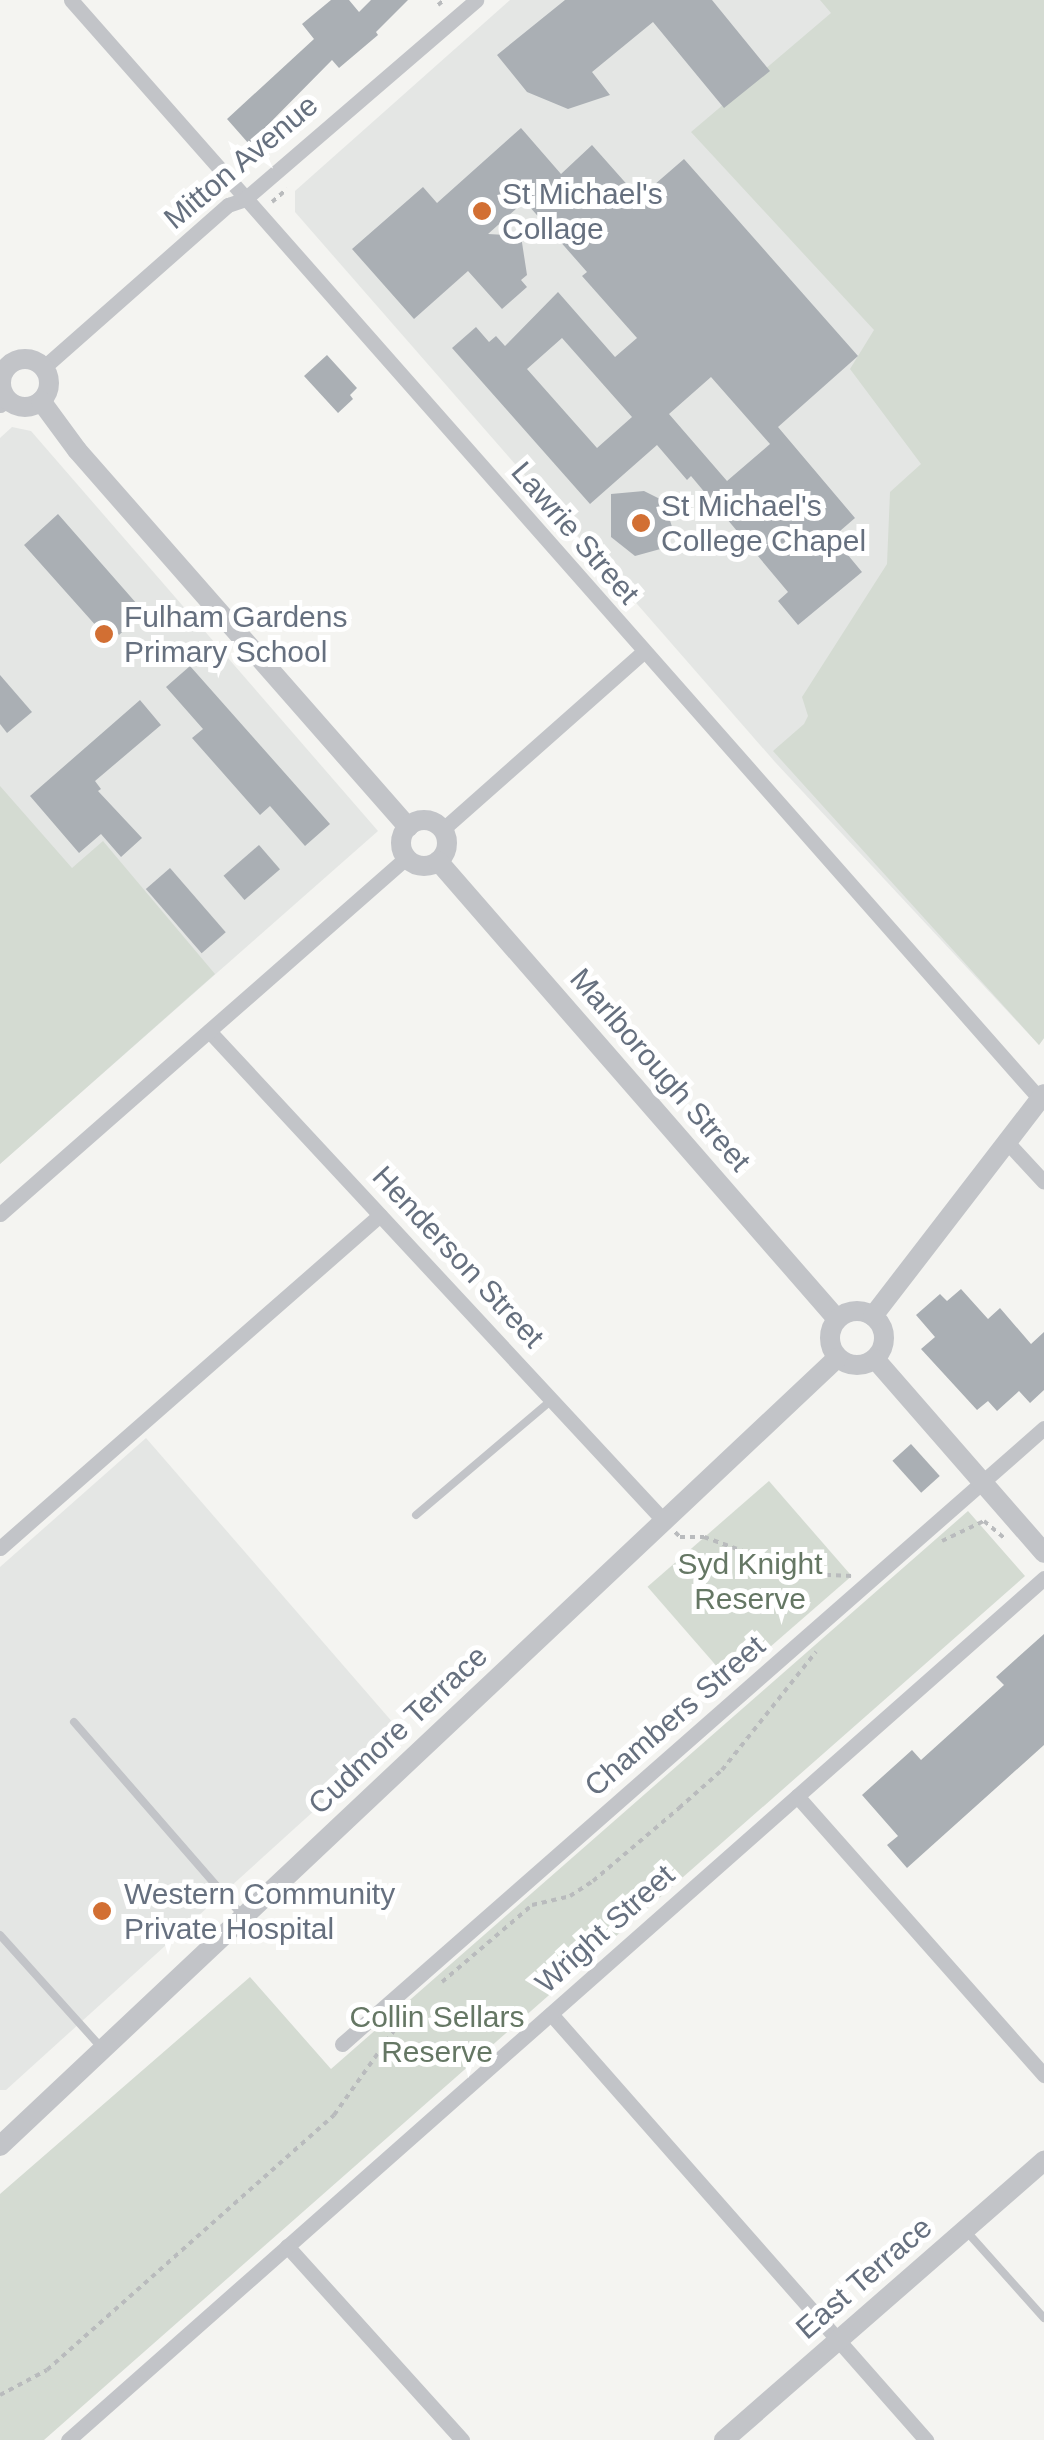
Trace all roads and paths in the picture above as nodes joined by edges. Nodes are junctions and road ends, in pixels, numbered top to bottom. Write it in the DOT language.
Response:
graph roads {
  1 [pos="71,0"];
  2 [pos="444,0"];
  3 [pos="469,2"];
  4 [pos="438,5"];
  5 [pos="244,198"];
  6 [pos="4,363"];
  7 [pos="44,368"];
  8 [pos="40,401"];
  9 [pos="3,402"];
  10 [pos="643,652"];
  11 [pos="408,827"];
  12 [pos="442,830"];
  13 [pos="406,858"];
  14 [pos="438,861"];
  15 [pos="209,1031"];
  16 [pos="1042,1097"];
  17 [pos="1007,1142"];
  18 [pos="1044,1182"];
  19 [pos="0,1214"];
  20 [pos="380,1215"];
  21 [pos="874,1316"];
  22 [pos="836,1319"];
  23 [pos="838,1358"];
  24 [pos="875,1359"];
  25 [pos="553,1399"];
  26 [pos="1044,1428"];
  27 [pos="982,1482"];
  28 [pos="416,1515"];
  29 [pos="665,1522"];
  30 [pos="1006,1536"];
  31 [pos="931,1546"];
  32 [pos="0,1548"];
  33 [pos="1044,1553"];
  34 [pos="1044,1578"];
  35 [pos="862,1589"];
  36 [pos="819,1648"];
  37 [pos="74,1722"];
  38 [pos="797,1796"];
  39 [pos="243,1916"];
  40 [pos="0,1936"];
  41 [pos="442,1981"];
  42 [pos="412,2006"];
  43 [pos="551,2014"];
  44 [pos="342,2044"];
  45 [pos="102,2048"];
  46 [pos="1044,2075"];
  47 [pos="1,2142"];
  48 [pos="1044,2160"];
  49 [pos="966,2229"];
  50 [pos="288,2246"];
  51 [pos="1044,2318"];
  52 [pos="838,2340"];
  53 [pos="0,2395"];
  54 [pos="68,2440"];
  55 [pos="462,2440"];
  56 [pos="724,2440"];
  57 [pos="926,2440"];
  1 -- 5 [label="street, Lawrie Street"];
  2 -- 4 [label="path"];
  3 -- 5 [label="street, Mitton Avenue"];
  5 -- 7 [label="street, Mitton Avenue"];
  5 -- 10 [label="street, Lawrie Street"];
  6 -- 7 [label="street"];
  6 -- 9 [label="street"];
  7 -- 8 [label="street"];
  8 -- 9 [label="street"];
  8 -- 11 [label="street"];
  10 -- 12 [label="street"];
  10 -- 16 [label="street, Lawrie Street"];
  11 -- 12 [label="street"];
  11 -- 13 [label="street"];
  12 -- 14 [label="street"];
  13 -- 14 [label="street"];
  13 -- 15 [label="street"];
  14 -- 22 [label="street, Marlborough Street"];
  15 -- 19 [label="street"];
  15 -- 20 [label="street, Henderson Street"];
  16 -- 17 [label="street"];
  17 -- 18 [label="street"];
  17 -- 21 [label="street"];
  20 -- 25 [label="street, Henderson Street"];
  20 -- 32 [label="street"];
  21 -- 22 [label="street"];
  21 -- 24 [label="street"];
  22 -- 23 [label="street"];
  23 -- 24 [label="street"];
  23 -- 29 [label="street, Cudmore Terrace"];
  24 -- 27 [label="street"];
  25 -- 28 [label="lane"];
  25 -- 29 [label="street, Henderson Street"];
  26 -- 27 [label="street, Chambers Street"];
  27 -- 33 [label="street"];
  27 -- 35 [label="street, Chambers Street"];
  29 -- 35 [label="path"];
  29 -- 39 [label="street, Cudmore Terrace"];
  30 -- 31 [label="path"];
  34 -- 38 [label="street, Wright Street"];
  35 -- 44 [label="street, Chambers Street"];
  36 -- 41 [label="path"];
  37 -- 39 [label="lane"];
  38 -- 43 [label="street, Wright Street"];
  38 -- 46 [label="street"];
  39 -- 45 [label="street, Cudmore Terrace"];
  40 -- 45 [label="lane"];
  42 -- 53 [label="path"];
  43 -- 50 [label="street, Wright Street"];
  43 -- 52 [label="street"];
  45 -- 47 [label="street, Cudmore Terrace"];
  48 -- 49 [label="street, East Terrace"];
  49 -- 51 [label="lane"];
  49 -- 52 [label="street, East Terrace"];
  50 -- 54 [label="street, Wright Street"];
  50 -- 55 [label="street"];
  52 -- 56 [label="street, East Terrace"];
  52 -- 57 [label="street"];
}
